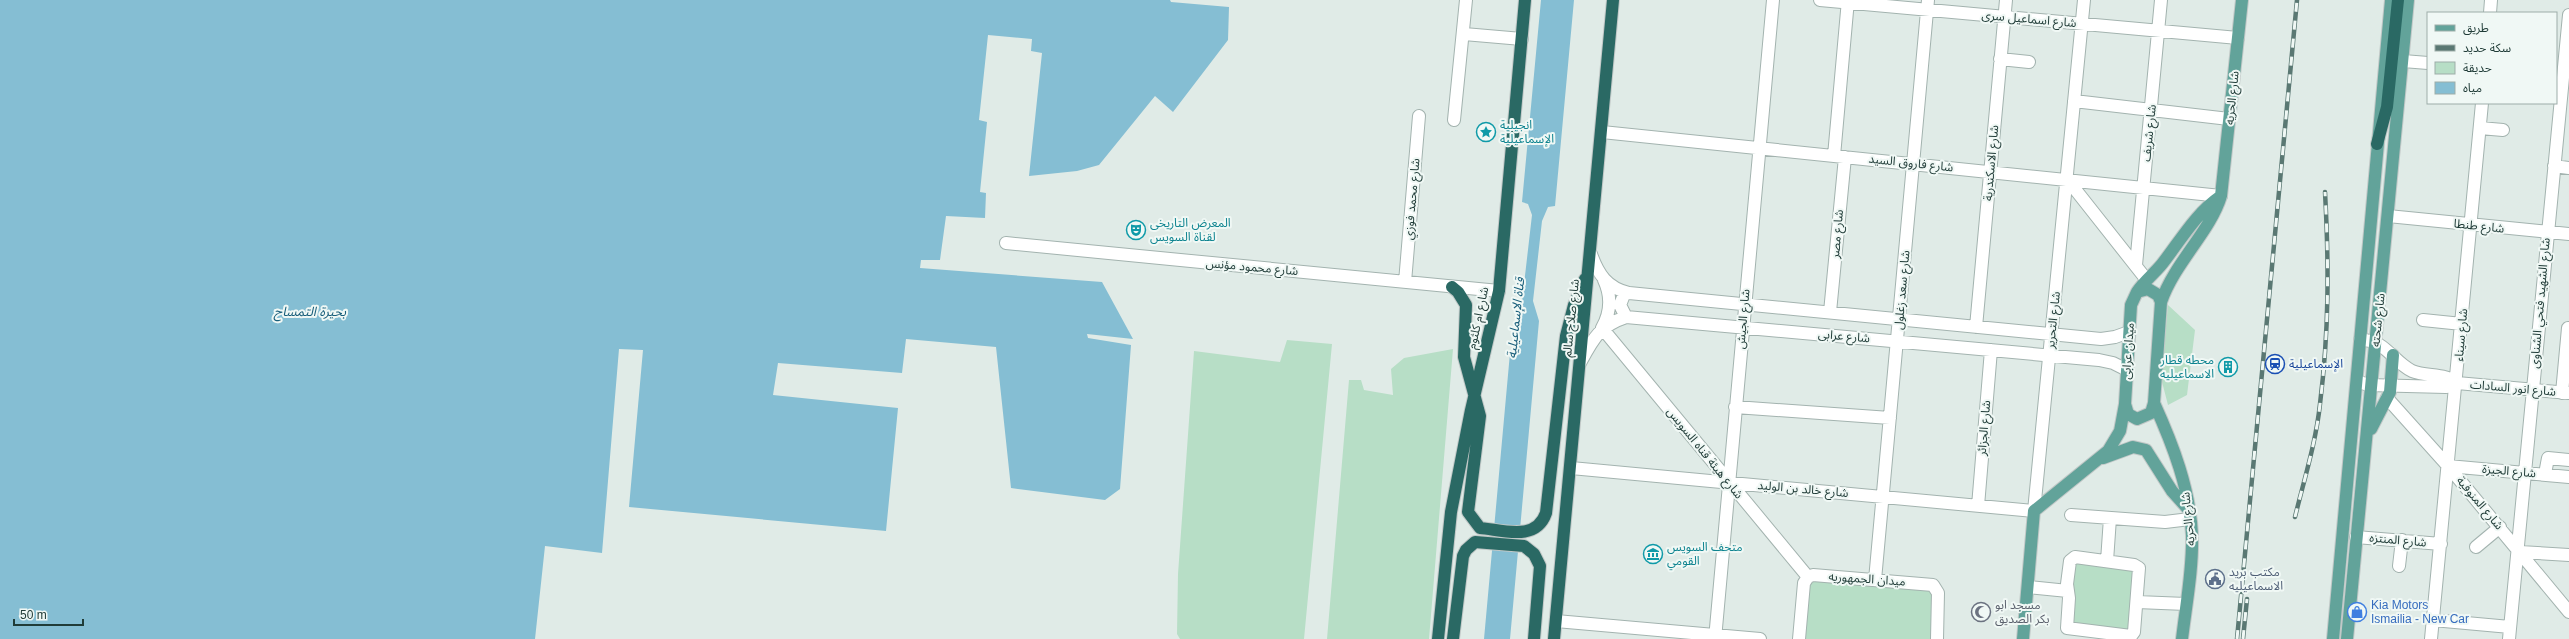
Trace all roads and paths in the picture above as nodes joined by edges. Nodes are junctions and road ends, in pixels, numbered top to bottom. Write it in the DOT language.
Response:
graph roads {
  1 [pos="1466,0"];
  2 [pos="1526,0"];
  3 [pos="1613,0"];
  4 [pos="1773,0"];
  5 [pos="1820,0"];
  6 [pos="2006,0"];
  7 [pos="2084,0"];
  8 [pos="2161,0"];
  9 [pos="2242,0"];
  10 [pos="2392,0"];
  11 [pos="2398,0"];
  12 [pos="2408,0"];
  13 [pos="2491,0"];
  14 [pos="1848,1"];
  15 [pos="1928,5"];
  16 [pos="2490,12"];
  17 [pos="2569,15"];
  18 [pos="2004,17"];
  19 [pos="2082,24"];
  20 [pos="2158,31"];
  21 [pos="1464,34"];
  22 [pos="2238,38"];
  23 [pos="1522,39"];
  24 [pos="2000,59"];
  25 [pos="2403,61"];
  26 [pos="2029,62"];
  27 [pos="2427,63"];
  28 [pos="2563,77"];
  29 [pos="2074,101"];
  30 [pos="2482,104"];
  31 [pos="2151,110"];
  32 [pos="1419,116"];
  33 [pos="2229,119"];
  34 [pos="1454,120"];
  35 [pos="2480,128"];
  36 [pos="2503,130"];
  37 [pos="1602,132"];
  38 [pos="2377,144"];
  39 [pos="1759,150"];
  40 [pos="1839,156"];
  41 [pos="1913,164"];
  42 [pos="2554,166"];
  43 [pos="2569,168"];
  44 [pos="1990,171"];
  45 [pos="2067,179"];
  46 [pos="2143,188"];
  47 [pos="2220,196"];
  48 [pos="2388,216"];
  49 [pos="2471,225"];
  50 [pos="2547,232"];
  51 [pos="2569,234"];
  52 [pos="1006,243"];
  53 [pos="1591,254"];
  54 [pos="2136,265"];
  55 [pos="1589,272"];
  56 [pos="2146,279"];
  57 [pos="1604,280"];
  58 [pos="1405,282"];
  59 [pos="1452,287"];
  60 [pos="1499,291"];
  61 [pos="1625,292"];
  62 [pos="2137,292"];
  63 [pos="2161,302"];
  64 [pos="1745,304"];
  65 [pos="1830,312"];
  66 [pos="1626,317"];
  67 [pos="1899,319"];
  68 [pos="2423,320"];
  69 [pos="2462,324"];
  70 [pos="1976,326"];
  71 [pos="1743,327"];
  72 [pos="1602,328"];
  73 [pos="2568,328"];
  74 [pos="2129,332"];
  75 [pos="2053,334"];
  76 [pos="2360,340"];
  77 [pos="1897,341"];
  78 [pos="2375,342"];
  79 [pos="1991,350"];
  80 [pos="2049,355"];
  81 [pos="2392,355"];
  82 [pos="1580,363"];
  83 [pos="2127,370"];
  84 [pos="2357,381"];
  85 [pos="2457,383"];
  86 [pos="2372,385"];
  87 [pos="2391,385"];
  88 [pos="2533,390"];
  89 [pos="2565,393"];
  90 [pos="1475,394"];
  91 [pos="2387,398"];
  92 [pos="2154,403"];
  93 [pos="2125,404"];
  94 [pos="1736,407"];
  95 [pos="1890,418"];
  96 [pos="2367,437"];
  97 [pos="2100,459"];
  98 [pos="2569,460"];
  99 [pos="2448,466"];
  100 [pos="1571,468"];
  101 [pos="2525,472"];
  102 [pos="2545,474"];
  103 [pos="2569,477"];
  104 [pos="1729,483"];
  105 [pos="1883,497"];
  106 [pos="1978,506"];
  107 [pos="2034,511"];
  108 [pos="2071,515"];
  109 [pos="2190,515"];
  110 [pos="2110,518"];
  111 [pos="2500,527"];
  112 [pos="2356,536"];
  113 [pos="2402,540"];
  114 [pos="2441,544"];
  115 [pos="2476,547"];
  116 [pos="2519,550"];
  117 [pos="2569,555"];
  118 [pos="2107,561"];
  119 [pos="2399,566"];
  120 [pos="1808,577"];
  121 [pos="1875,580"];
  122 [pos="2028,587"];
  123 [pos="2068,591"];
  124 [pos="2137,602"];
  125 [pos="2186,604"];
  126 [pos="2569,612"];
  127 [pos="1556,620"];
  128 [pos="2433,620"];
  129 [pos="2510,633"];
  130 [pos="2100,636"];
  131 [pos="1715,637"];
  132 [pos="1438,639"];
  133 [pos="1453,639"];
  134 [pos="1534,639"];
  135 [pos="1554,639"];
  136 [pos="1760,639"];
  137 [pos="1799,639"];
  138 [pos="1937,639"];
  139 [pos="2023,639"];
  140 [pos="2182,639"];
  141 [pos="2333,639"];
  142 [pos="2347,639"];
  143 [pos="2431,639"];
  1 -- 21 [label="street"];
  2 -- 23 [label="highway, شارع ام كلثوم"];
  3 -- 37 [label="highway, شارع صلاح سالم"];
  4 -- 39 [label="street, شارع الجيش"];
  5 -- 14 [label="street, شارع اسماعيل سرى"];
  6 -- 18 [label="street, شارع الاسكندرية"];
  7 -- 19 [label="street, شارع التحرير"];
  8 -- 20 [label="street, شارع شريف"];
  9 -- 22 [label="main road, شارع الحريه"];
  10 -- 38 [label="main road, شارع شحته"];
  11 -- 38 [label="highway"];
  12 -- 25 [label="main road, شارع شحته"];
  13 -- 16 [label="street"];
  14 -- 15 [label="street, شارع اسماعيل سرى"];
  14 -- 40 [label="street, شارع مصر"];
  15 -- 18 [label="street, شارع اسماعيل سرى"];
  15 -- 41 [label="street, شارع سعد زغلول"];
  17 -- 28 [label="street, شارع الشهيد فتحي الشناوى"];
  18 -- 19 [label="street, شارع اسماعيل سرى"];
  18 -- 24 [label="street, شارع الاسكندرية"];
  19 -- 20 [label="street, شارع اسماعيل سرى"];
  19 -- 29 [label="street, شارع التحرير"];
  20 -- 22 [label="street, شارع اسماعيل سرى"];
  20 -- 31 [label="street, شارع شريف"];
  21 -- 23 [label="street"];
  21 -- 34 [label="street"];
  22 -- 33 [label="main road, شارع الحريه"];
  23 -- 60 [label="highway, شارع ام كلثوم"];
  24 -- 26 [label="street"];
  24 -- 44 [label="street, شارع الاسكندرية"];
  25 -- 27 [label="street"];
  25 -- 48 [label="main road, شارع شحته"];
  28 -- 42 [label="street, شارع الشهيد فتحي الشناوى"];
  29 -- 31 [label="street"];
  29 -- 45 [label="street, شارع التحرير"];
  30 -- 35 [label="street, شارع سيناء"];
  31 -- 33 [label="street"];
  31 -- 46 [label="street, شارع شريف"];
  32 -- 58 [label="street, شارع محمد فوزي"];
  33 -- 47 [label="main road, شارع الحريه"];
  35 -- 36 [label="street"];
  35 -- 49 [label="street, شارع سيناء"];
  37 -- 39 [label="street, شارع فاروق السيد"];
  37 -- 53 [label="highway, شارع صلاح سالم"];
  38 -- 76 [label="main road, شارع شحته"];
  39 -- 40 [label="street, شارع فاروق السيد"];
  39 -- 64 [label="street, شارع الجيش"];
  40 -- 41 [label="street, شارع فاروق السيد"];
  40 -- 65 [label="street, شارع مصر"];
  41 -- 44 [label="street, شارع فاروق السيد"];
  41 -- 67 [label="street, شارع سعد زغلول"];
  42 -- 43 [label="street"];
  42 -- 50 [label="street, شارع الشهيد فتحي الشناوى"];
  44 -- 45 [label="street, شارع فاروق السيد"];
  44 -- 70 [label="street, شارع الاسكندرية"];
  45 -- 46 [label="street, شارع فاروق السيد"];
  45 -- 54 [label="street"];
  45 -- 75 [label="street, شارع التحرير"];
  46 -- 47 [label="street, شارع فاروق السيد"];
  46 -- 54 [label="street, شارع شريف"];
  47 -- 56 [label="main road"];
  47 -- 63 [label="main road, شارع الحريه"];
  48 -- 49 [label="street, شارع طنطا"];
  48 -- 78 [label="main road, شارع شحته"];
  49 -- 50 [label="street, شارع طنطا"];
  49 -- 69 [label="street, شارع سيناء"];
  50 -- 51 [label="street, شارع طنطا"];
  50 -- 88 [label="street, شارع الشهيد فتحي الشناوى"];
  52 -- 58 [label="street, شارع محمود مؤنس"];
  53 -- 55 [label="highway, شارع صلاح سالم"];
  53 -- 57 [label="street, شارع عرابى"];
  54 -- 56 [label="street"];
  55 -- 82 [label="highway, شارع صلاح سالم"];
  55 -- 90 [label="highway"];
  56 -- 62 [label="main road"];
  57 -- 61 [label="street, شارع عرابى"];
  57 -- 72 [label="street"];
  58 -- 59 [label="street, شارع محمود مؤنس"];
  59 -- 60 [label="street, شارع محمود مؤنس"];
  59 -- 90 [label="highway"];
  60 -- 90 [label="highway, شارع ام كلثوم"];
  61 -- 64 [label="street, شارع عرابى"];
  61 -- 66 [label="street"];
  62 -- 63 [label="main road"];
  62 -- 74 [label="main road, ميدان عرابى"];
  63 -- 92 [label="main road"];
  64 -- 65 [label="street, شارع عرابى"];
  64 -- 71 [label="street, شارع الجيش"];
  65 -- 67 [label="street, شارع عرابى"];
  66 -- 71 [label="street, شارع عرابى"];
  66 -- 72 [label="street, شارع عرابى"];
  67 -- 70 [label="street, شارع عرابى"];
  67 -- 77 [label="street, شارع سعد زغلول"];
  68 -- 69 [label="street"];
  69 -- 85 [label="street, شارع سيناء"];
  70 -- 75 [label="street, شارع عرابى"];
  71 -- 77 [label="street, شارع عرابى"];
  71 -- 94 [label="street, شارع الجيش"];
  72 -- 82 [label="street"];
  72 -- 104 [label="street, شارع هيئة قناه السويس"];
  73 -- 89 [label="street"];
  74 -- 75 [label="street, شارع عرابى"];
  74 -- 83 [label="main road, ميدان عرابى"];
  75 -- 80 [label="street, شارع التحرير"];
  76 -- 78 [label="street, شارع انور السادات"];
  76 -- 84 [label="main road, شارع شحته"];
  77 -- 79 [label="street, شارع عرابى"];
  77 -- 95 [label="street, شارع سعد زغلول"];
  78 -- 81 [label="street, شارع انور السادات"];
  78 -- 86 [label="main road, شارع شحته"];
  79 -- 80 [label="street, شارع عرابى"];
  79 -- 106 [label="street, شارع الجزائر"];
  80 -- 83 [label="street, شارع عرابى"];
  80 -- 107 [label="street, شارع التحرير"];
  81 -- 85 [label="street, شارع انور السادات"];
  81 -- 87 [label="main road"];
  82 -- 100 [label="highway, شارع صلاح سالم"];
  83 -- 93 [label="main road, ميدان عرابى"];
  84 -- 86 [label="street, شارع انور السادات"];
  84 -- 141 [label="main road, شارع شحته"];
  85 -- 87 [label="street, شارع انور السادات"];
  85 -- 88 [label="street, شارع انور السادات"];
  85 -- 99 [label="street, شارع سيناء"];
  86 -- 87 [label="street, شارع انور السادات"];
  86 -- 96 [label="main road, شارع شحته"];
  87 -- 91 [label="main road"];
  88 -- 89 [label="street, شارع انور السادات"];
  88 -- 101 [label="street, شارع الشهيد فتحي الشناوى"];
  90 -- 132 [label="highway, شارع ام كلثوم"];
  91 -- 96 [label="main road"];
  91 -- 99 [label="street, شارع المنوفية"];
  92 -- 93 [label="main road"];
  92 -- 109 [label="main road, شارع الحريه"];
  93 -- 97 [label="main road, ميدان عرابى"];
  94 -- 95 [label="street"];
  94 -- 104 [label="street, شارع الجيش"];
  95 -- 105 [label="street, شارع سعد زغلول"];
  96 -- 112 [label="main road, شارع شحته"];
  97 -- 107 [label="main road"];
  97 -- 109 [label="main road"];
  98 -- 102 [label="street"];
  99 -- 101 [label="street, شارع الجيزة"];
  99 -- 111 [label="street, شارع المنوفية"];
  99 -- 114 [label="street, شارع سيناء"];
  100 -- 104 [label="street, شارع خالد بن الوليد"];
  100 -- 127 [label="highway, شارع صلاح سالم"];
  101 -- 102 [label="street, شارع الجيزة"];
  101 -- 116 [label="street, شارع الشهيد فتحي الشناوى"];
  102 -- 103 [label="street, شارع الجيزة"];
  104 -- 105 [label="street, شارع خالد بن الوليد"];
  104 -- 120 [label="street, شارع هيئة قناه السويس"];
  104 -- 131 [label="street, شارع الجيش"];
  105 -- 106 [label="street, شارع خالد بن الوليد"];
  105 -- 121 [label="street, شارع سعد زغلول"];
  106 -- 107 [label="street, شارع خالد بن الوليد"];
  107 -- 122 [label="main road, شارع التحرير"];
  108 -- 110 [label="street"];
  109 -- 110 [label="street"];
  109 -- 125 [label="main road, شارع الحريه"];
  110 -- 118 [label="street"];
  111 -- 115 [label="street"];
  111 -- 116 [label="street, شارع المنوفية"];
  112 -- 113 [label="street, شارع المنتزه"];
  112 -- 142 [label="main road, شارع شحته"];
  113 -- 114 [label="street, شارع المنتزه"];
  113 -- 119 [label="street"];
  114 -- 128 [label="street, شارع سيناء"];
  116 -- 117 [label="street"];
  116 -- 126 [label="street, شارع المنوفية"];
  116 -- 129 [label="street, شارع الشهيد فتحي الشناوى"];
  118 -- 123 [label="street"];
  118 -- 124 [label="street"];
  120 -- 121 [label="street, ميدان الجمهوريه"];
  120 -- 137 [label="street"];
  121 -- 138 [label="street, ميدان الجمهوريه"];
  122 -- 123 [label="street"];
  122 -- 139 [label="main road, شارع التحرير"];
  123 -- 130 [label="street"];
  124 -- 125 [label="street"];
  124 -- 130 [label="street"];
  125 -- 140 [label="main road, شارع الحريه"];
  127 -- 131 [label="street"];
  127 -- 135 [label="highway, شارع صلاح سالم"];
  128 -- 129 [label="street"];
  128 -- 143 [label="street, شارع سيناء"];
  131 -- 136 [label="street"];
  133 -- 134 [label="highway"];
}
